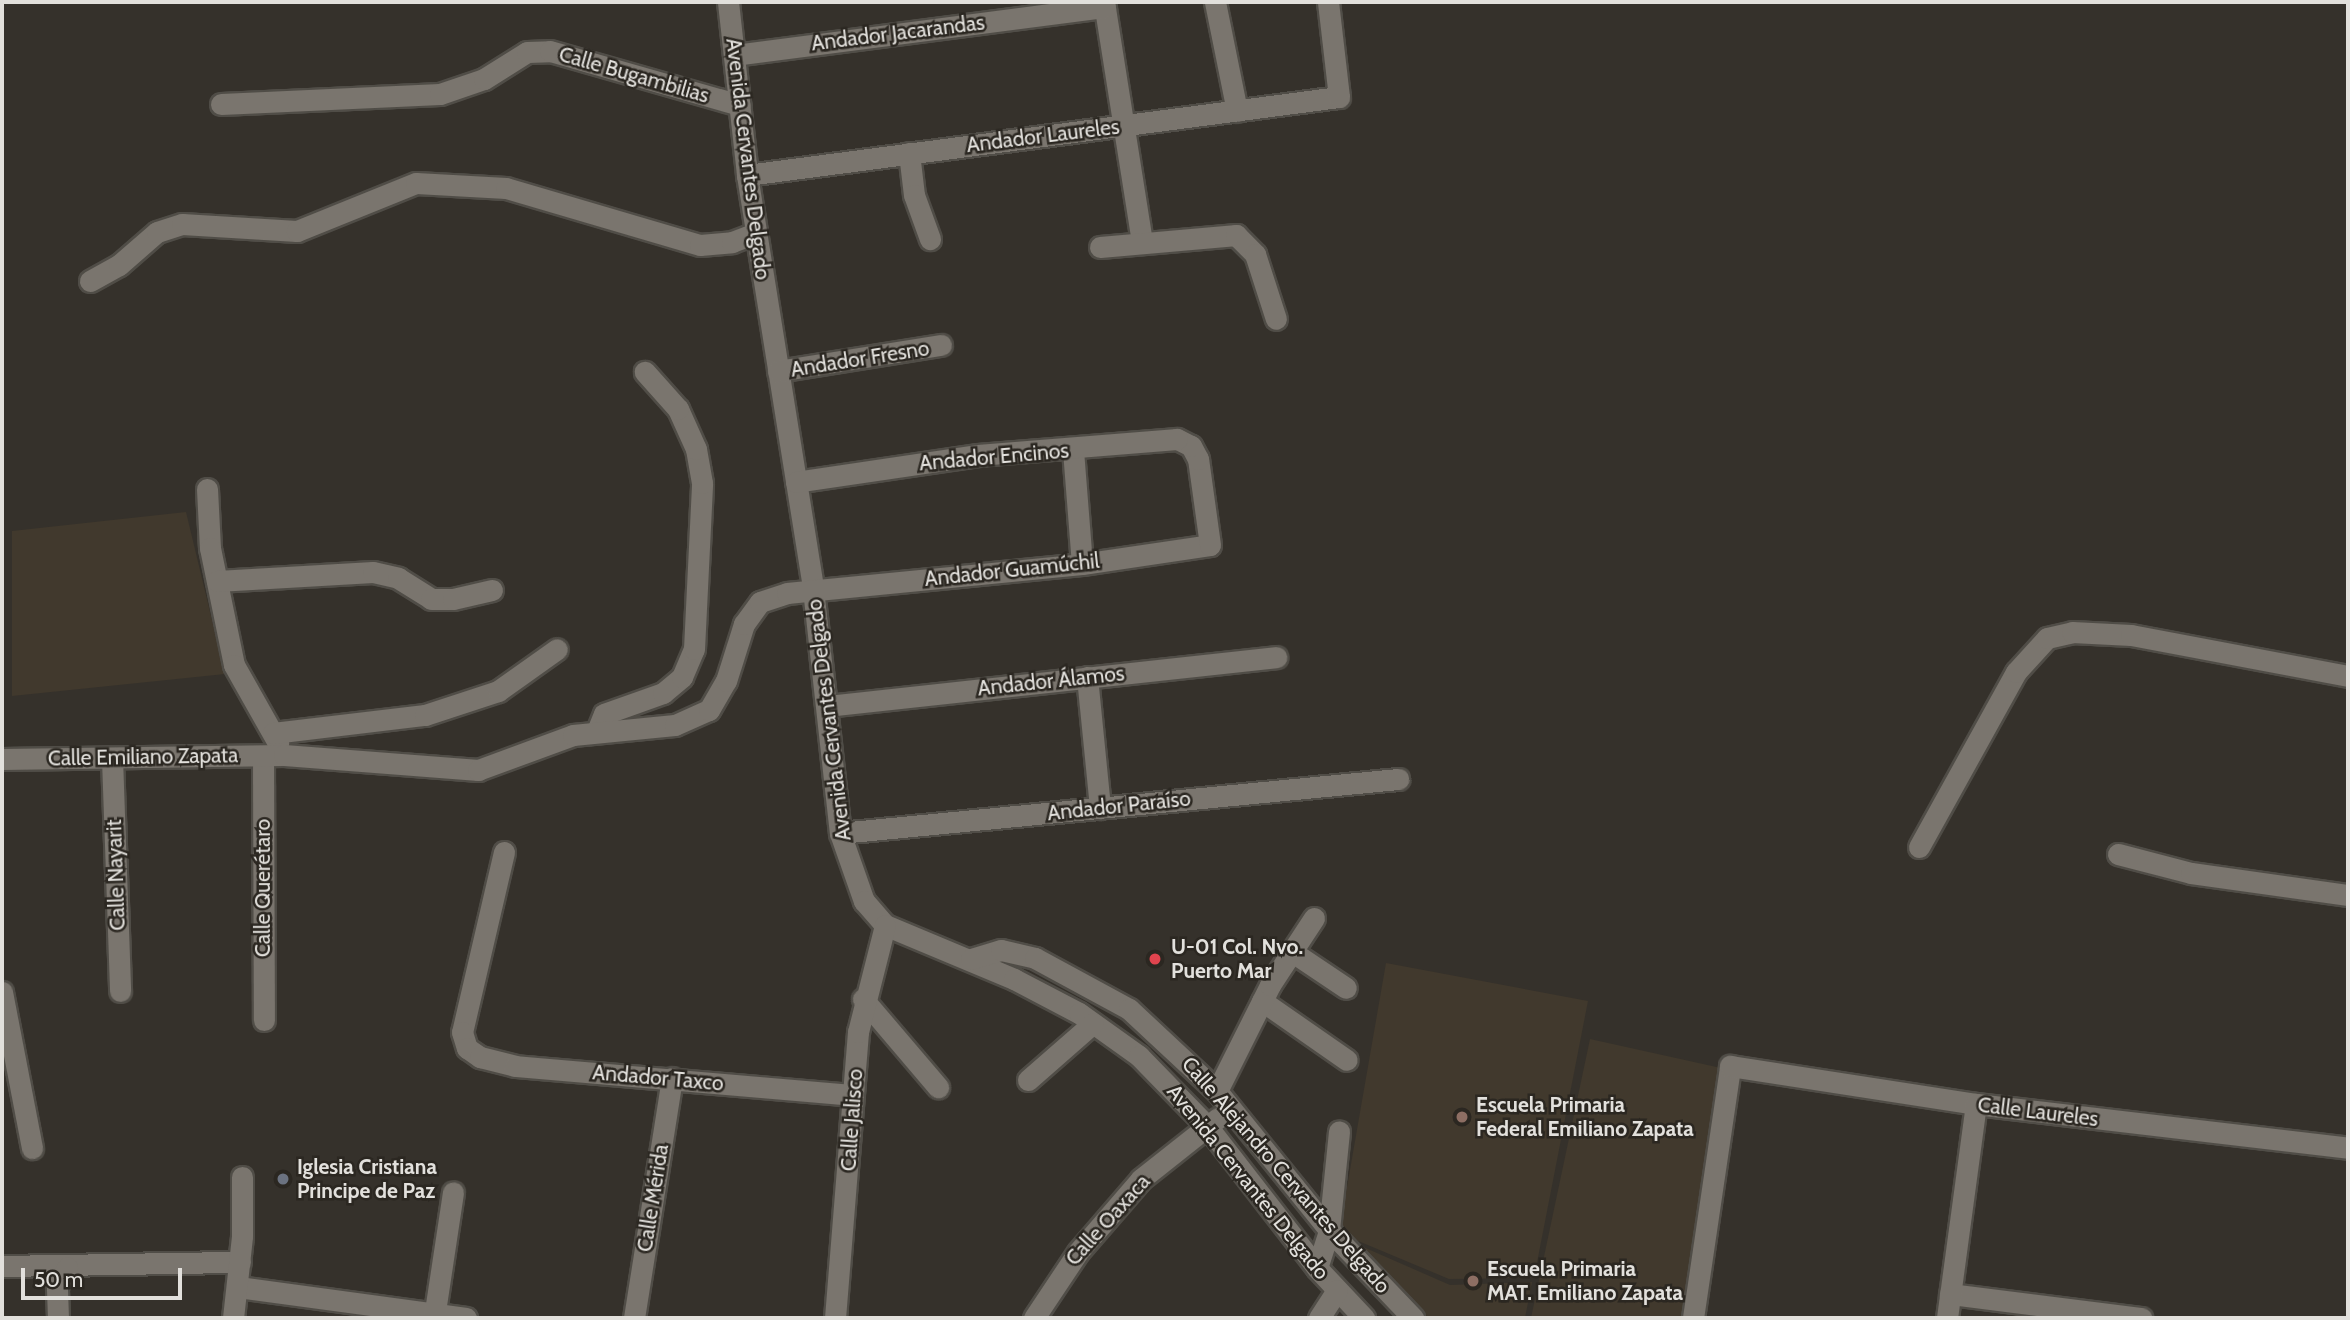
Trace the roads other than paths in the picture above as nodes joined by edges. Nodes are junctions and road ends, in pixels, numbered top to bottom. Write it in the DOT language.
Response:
graph roads {
  1 [pos="728,2"];
  2 [pos="1215,2"];
  3 [pos="1328,2"];
  4 [pos="1104,4"];
  5 [pos="734,55"];
  6 [pos="221,104"];
  7 [pos="739,105"];
  8 [pos="1237,111"];
  9 [pos="1121,126"];
  10 [pos="909,153"];
  11 [pos="747,174"];
  12 [pos="756,233"];
  13 [pos="930,239"];
  14 [pos="1142,242"];
  15 [pos="1100,247"];
  16 [pos="90,281"];
  17 [pos="1276,319"];
  18 [pos="941,345"];
  19 [pos="645,372"];
  20 [pos="778,372"];
  21 [pos="1073,450"];
  22 [pos="796,482"];
  23 [pos="207,489"];
  24 [pos="1210,545"];
  25 [pos="1083,564"];
  26 [pos="217,581"];
  27 [pos="813,589"];
  28 [pos="492,590"];
  29 [pos="556,649"];
  30 [pos="1276,657"];
  31 [pos="2348,676"];
  32 [pos="1087,677"];
  33 [pos="827,706"];
  34 [pos="597,731"];
  35 [pos="273,733"];
  36 [pos="274,755"];
  37 [pos="112,758"];
  38 [pos="2,759"];
  39 [pos="1398,779"];
  40 [pos="1100,808"];
  41 [pos="840,833"];
  42 [pos="1919,848"];
  43 [pos="504,852"];
  44 [pos="2119,854"];
  45 [pos="2348,895"];
  46 [pos="1314,918"];
  47 [pos="885,925"];
  48 [pos="1291,951"];
  49 [pos="971,959"];
  50 [pos="1346,988"];
  51 [pos="1093,989"];
  52 [pos="120,991"];
  53 [pos="2,992"];
  54 [pos="863,999"];
  55 [pos="1262,1001"];
  56 [pos="1086,1018"];
  57 [pos="264,1020"];
  58 [pos="1347,1060"];
  59 [pos="672,1078"];
  60 [pos="1028,1080"];
  61 [pos="938,1087"];
  62 [pos="853,1095"];
  63 [pos="1224,1100"];
  64 [pos="1976,1104"];
  65 [pos="1207,1126"];
  66 [pos="1339,1132"];
  67 [pos="32,1148"];
  68 [pos="2348,1148"];
  69 [pos="242,1177"];
  70 [pos="453,1192"];
  71 [pos="1329,1230"];
  72 [pos="240,1262"];
  73 [pos="2,1266"];
  74 [pos="68,1268"];
  75 [pos="1317,1268"];
  76 [pos="238,1287"];
  77 [pos="1337,1290"];
  78 [pos="1950,1294"];
  79 [pos="434,1316"];
  80 [pos="58,1318"];
  81 [pos="233,1318"];
  82 [pos="466,1318"];
  83 [pos="634,1318"];
  84 [pos="835,1318"];
  85 [pos="1034,1318"];
  86 [pos="1319,1318"];
  87 [pos="1364,1318"];
  88 [pos="1413,1318"];
  89 [pos="1693,1318"];
  90 [pos="1947,1318"];
  91 [pos="2141,1318"];
  1 -- 5 [label="street, Avenida Cervantes Delgado"];
  2 -- 8 [label="street"];
  3 -- 8 [label="street, Andador Laureles"];
  4 -- 5 [label="street, Andador Jacarandas"];
  4 -- 9 [label="street"];
  5 -- 7 [label="street, Avenida Cervantes Delgado"];
  6 -- 7 [label="street, Calle Bugambilias"];
  7 -- 11 [label="street, Avenida Cervantes Delgado"];
  8 -- 9 [label="street, Andador Laureles"];
  9 -- 10 [label="street, Andador Laureles"];
  9 -- 14 [label="street"];
  10 -- 11 [label="street, Andador Laureles"];
  10 -- 13 [label="street"];
  11 -- 12 [label="street, Avenida Cervantes Delgado"];
  12 -- 16 [label="street"];
  12 -- 20 [label="street, Avenida Cervantes Delgado"];
  14 -- 15 [label="street"];
  14 -- 17 [label="street"];
  18 -- 20 [label="street, Andador Fresno"];
  19 -- 34 [label="street"];
  20 -- 22 [label="street, Avenida Cervantes Delgado"];
  21 -- 22 [label="street, Andador Encinos"];
  21 -- 24 [label="street, Andador Encinos"];
  21 -- 25 [label="street"];
  22 -- 27 [label="street, Avenida Cervantes Delgado"];
  23 -- 26 [label="street"];
  24 -- 25 [label="street, Andador Guamúchil"];
  25 -- 27 [label="street, Andador Guamúchil"];
  26 -- 28 [label="street"];
  26 -- 35 [label="street"];
  27 -- 33 [label="street, Avenida Cervantes Delgado"];
  27 -- 34 [label="street"];
  29 -- 35 [label="street"];
  30 -- 32 [label="street, Andador Álamos"];
  31 -- 42 [label="street"];
  32 -- 33 [label="street, Andador Álamos"];
  32 -- 40 [label="street"];
  33 -- 41 [label="street, Avenida Cervantes Delgado"];
  34 -- 36 [label="street, Calle Emiliano Zapata"];
  35 -- 36 [label="street"];
  36 -- 37 [label="street, Calle Emiliano Zapata"];
  36 -- 57 [label="street, Calle Querétaro"];
  37 -- 38 [label="street, Calle Emiliano Zapata"];
  37 -- 52 [label="street, Calle Nayarit"];
  39 -- 40 [label="street, Andador Paraíso"];
  40 -- 41 [label="street, Andador Paraíso"];
  41 -- 47 [label="street, Avenida Cervantes Delgado"];
  43 -- 59 [label="street, Andador Taxco"];
  44 -- 45 [label="street"];
  46 -- 48 [label="street, Calle Oaxaca"];
  47 -- 49 [label="street, Avenida Cervantes Delgado"];
  47 -- 54 [label="street, Calle Jalisco"];
  48 -- 50 [label="street"];
  48 -- 55 [label="street, Calle Oaxaca"];
  49 -- 51 [label="street, Calle Alejandro Cervantes Delgado"];
  49 -- 56 [label="street, Avenida Cervantes Delgado"];
  51 -- 56 [label="street"];
  51 -- 63 [label="street, Calle Alejandro Cervantes Delgado"];
  53 -- 67 [label="street"];
  54 -- 61 [label="street"];
  54 -- 62 [label="street, Calle Jalisco"];
  55 -- 58 [label="street"];
  55 -- 63 [label="street, Calle Oaxaca"];
  56 -- 60 [label="street"];
  56 -- 65 [label="street, Avenida Cervantes Delgado"];
  59 -- 62 [label="street, Andador Taxco"];
  59 -- 83 [label="street, Calle Mérida"];
  62 -- 84 [label="street, Calle Jalisco"];
  63 -- 65 [label="street, Calle Oaxaca"];
  63 -- 71 [label="street, Calle Alejandro Cervantes Delgado"];
  64 -- 68 [label="street, Calle Laureles"];
  64 -- 78 [label="street"];
  64 -- 89 [label="street, Calle Laureles"];
  65 -- 75 [label="street, Avenida Cervantes Delgado"];
  65 -- 85 [label="street, Calle Oaxaca"];
  66 -- 71 [label="street"];
  69 -- 72 [label="street"];
  70 -- 79 [label="street"];
  71 -- 75 [label="street"];
  71 -- 88 [label="street, Calle Alejandro Cervantes Delgado"];
  72 -- 74 [label="street"];
  72 -- 76 [label="street"];
  73 -- 74 [label="street"];
  74 -- 80 [label="street"];
  75 -- 77 [label="street, Avenida Cervantes Delgado"];
  76 -- 79 [label="street"];
  76 -- 81 [label="street"];
  77 -- 86 [label="street"];
  77 -- 87 [label="street, Avenida Cervantes Delgado"];
  78 -- 90 [label="street"];
  78 -- 91 [label="street"];
  79 -- 82 [label="street"];
}
